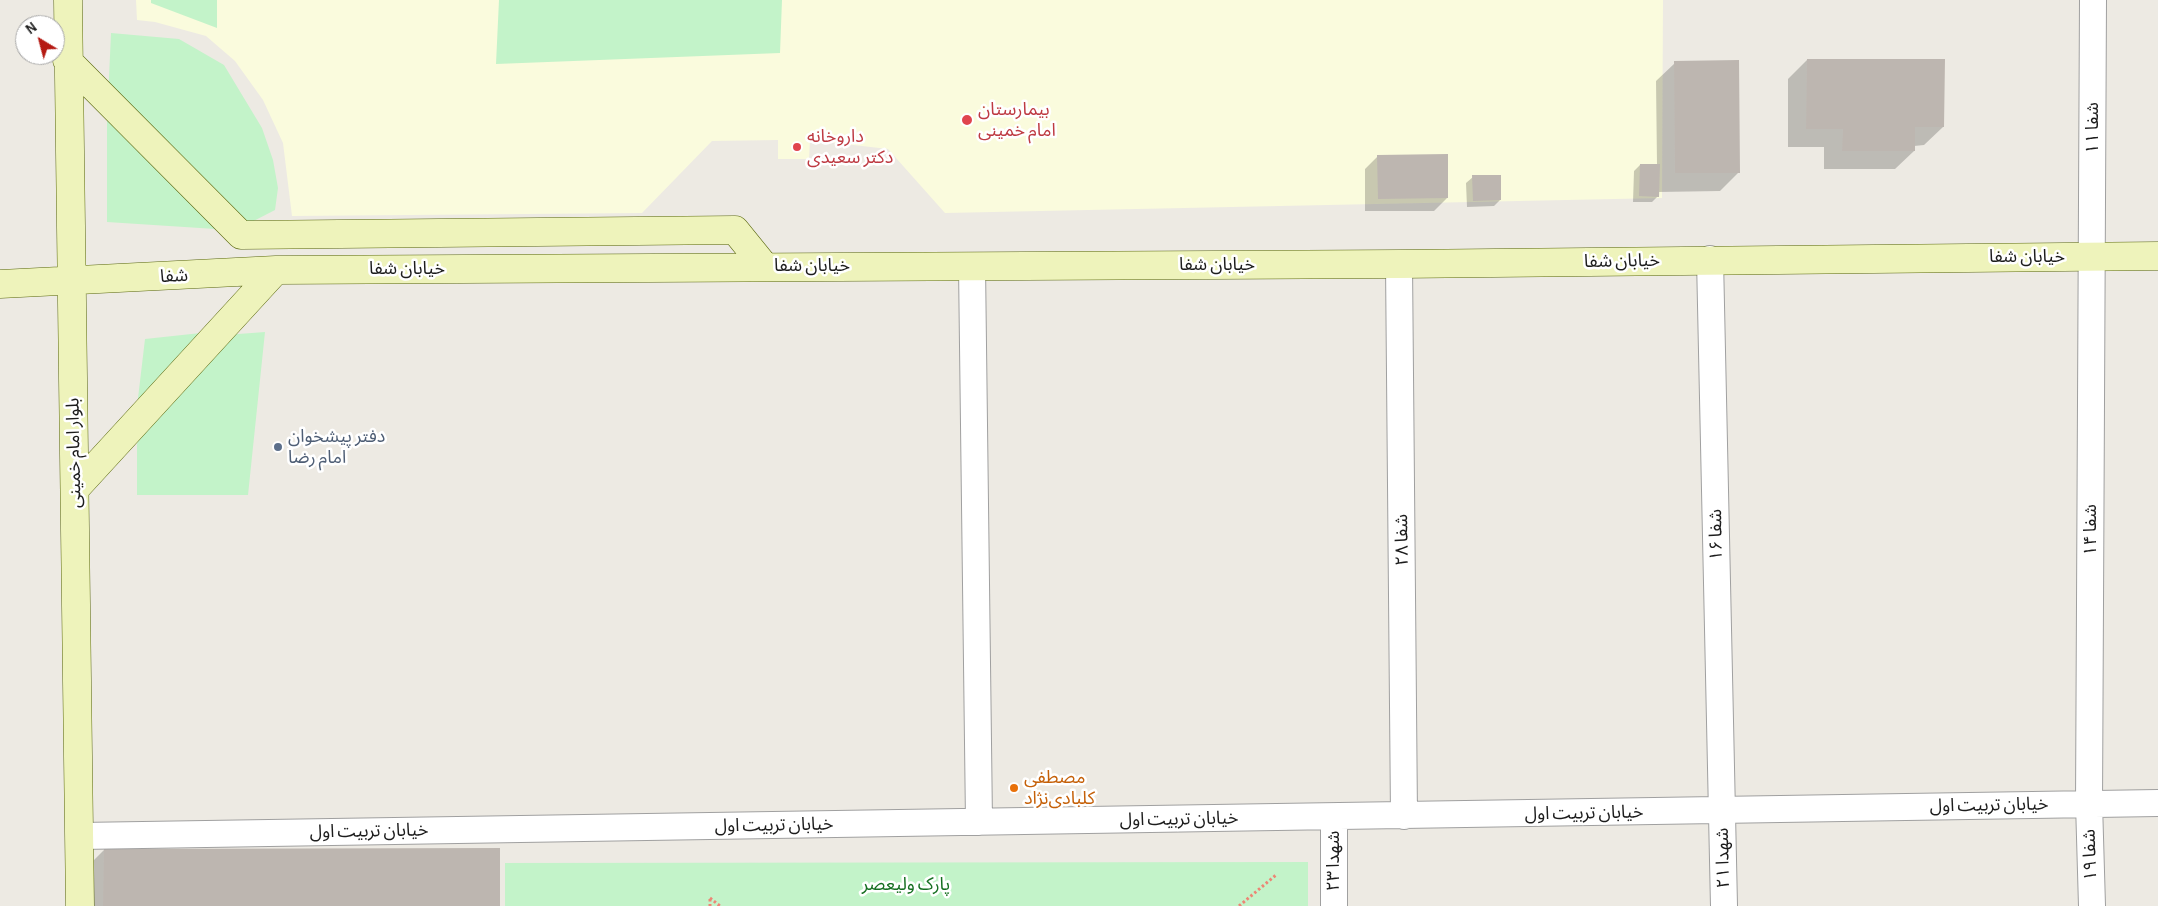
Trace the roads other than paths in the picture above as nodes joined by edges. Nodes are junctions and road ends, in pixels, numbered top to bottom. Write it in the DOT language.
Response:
graph roads {
  1 [pos="68,0"];
  2 [pos="2094,0"];
  3 [pos="68,60"];
  4 [pos="2092,256"];
  5 [pos="2158,256"];
  6 [pos="1710,259"];
  7 [pos="1399,264"];
  8 [pos="972,266"];
  9 [pos="765,267"];
  10 [pos="276,270"];
  11 [pos="71,282"];
  12 [pos="0,284"];
  13 [pos="75,489"];
  14 [pos="2089,803"];
  15 [pos="2158,803"];
  16 [pos="1723,810"];
  17 [pos="1404,816"];
  18 [pos="1334,817"];
  19 [pos="979,822"];
  20 [pos="80,836"];
  21 [pos="80,906"];
  22 [pos="1334,906"];
  23 [pos="1724,906"];
  24 [pos="2092,906"];
  1 -- 3 [label="street, بلوار امام خمینی"];
  2 -- 4 [label="street, شفا ۱۱"];
  3 -- 9 [label="street"];
  3 -- 11 [label="street, بلوار امام خمینی"];
  4 -- 5 [label="street, خیابان شفا"];
  4 -- 6 [label="street, خیابان شفا"];
  4 -- 14 [label="street, شفا ۱۴"];
  6 -- 7 [label="street, خیابان شفا"];
  6 -- 16 [label="street, شفا ۱۶"];
  7 -- 8 [label="street, خیابان شفا"];
  7 -- 17 [label="street, شفا ۲۸"];
  8 -- 9 [label="street, خیابان شفا"];
  8 -- 19 [label="street"];
  9 -- 10 [label="street, خیابان شفا"];
  10 -- 11 [label="street, شفا"];
  10 -- 13 [label="street"];
  11 -- 12 [label="street, شفا"];
  11 -- 13 [label="street, بلوار امام خمینی"];
  13 -- 20 [label="street, بلوار امام خمینی"];
  14 -- 15 [label="street, خیابان تربیت اول"];
  14 -- 16 [label="street, خیابان تربیت اول"];
  14 -- 24 [label="street, شفا ۱۹"];
  16 -- 17 [label="street, خیابان تربیت اول"];
  16 -- 23 [label="street, شهدا ۲۱"];
  17 -- 18 [label="street, خیابان تربیت اول"];
  18 -- 19 [label="street, خیابان تربیت اول"];
  18 -- 22 [label="street, شهدا ۲۳"];
  19 -- 20 [label="street, خیابان تربیت اول"];
  20 -- 21 [label="street, بلوار امام خمینی"];
}
